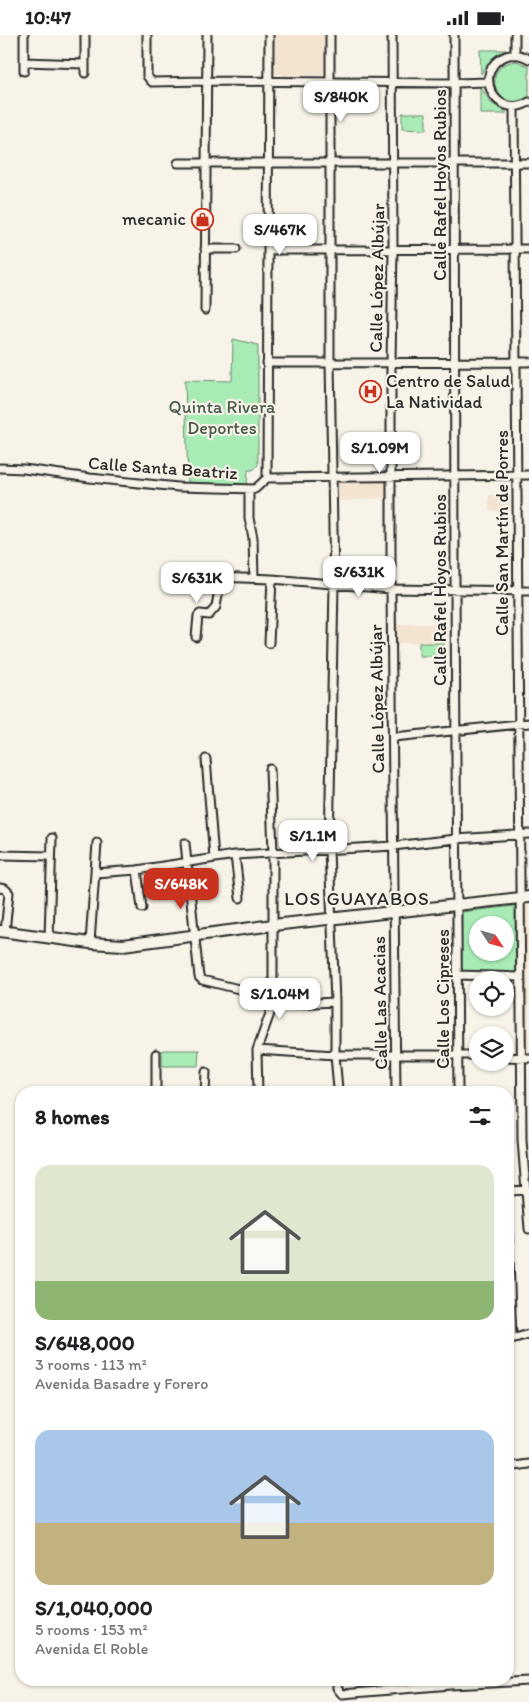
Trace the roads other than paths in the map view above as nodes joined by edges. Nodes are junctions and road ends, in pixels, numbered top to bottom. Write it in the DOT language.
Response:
graph roads {
  1 [pos="24,35"];
  2 [pos="85,35"];
  3 [pos="147,35"];
  4 [pos="206,35"];
  5 [pos="269,35"];
  6 [pos="330,35"];
  7 [pos="392,35"];
  8 [pos="454,35"];
  9 [pos="515,35"];
  10 [pos="515,55"];
  11 [pos="529,59"];
  12 [pos="24,63"];
  13 [pos="84,64"];
  14 [pos="24,71"];
  15 [pos="85,73"];
  16 [pos="206,81"];
  17 [pos="392,82"];
  18 [pos="489,82"];
  19 [pos="269,83"];
  20 [pos="330,83"];
  21 [pos="455,83"];
  22 [pos="529,102"];
  23 [pos="514,107"];
  24 [pos="178,163"];
  25 [pos="206,163"];
  26 [pos="268,163"];
  27 [pos="331,163"];
  28 [pos="392,163"];
  29 [pos="454,163"];
  30 [pos="515,163"];
  31 [pos="529,163"];
  32 [pos="206,249"];
  33 [pos="236,249"];
  34 [pos="393,249"];
  35 [pos="515,249"];
  36 [pos="529,249"];
  37 [pos="269,250"];
  38 [pos="330,250"];
  39 [pos="455,250"];
  40 [pos="205,310"];
  41 [pos="330,362"];
  42 [pos="516,362"];
  43 [pos="529,362"];
  44 [pos="267,363"];
  45 [pos="391,363"];
  46 [pos="454,363"];
  47 [pos="0,468"];
  48 [pos="517,475"];
  49 [pos="529,475"];
  50 [pos="391,476"];
  51 [pos="332,477"];
  52 [pos="454,477"];
  53 [pos="267,478"];
  54 [pos="249,489"];
  55 [pos="190,577"];
  56 [pos="221,577"];
  57 [pos="254,578"];
  58 [pos="272,579"];
  59 [pos="334,585"];
  60 [pos="391,589"];
  61 [pos="455,591"];
  62 [pos="518,591"];
  63 [pos="529,591"];
  64 [pos="196,637"];
  65 [pos="269,643"];
  66 [pos="529,723"];
  67 [pos="518,724"];
  68 [pos="456,730"];
  69 [pos="394,737"];
  70 [pos="206,759"];
  71 [pos="270,769"];
  72 [pos="529,834"];
  73 [pos="519,835"];
  74 [pos="52,838"];
  75 [pos="456,839"];
  76 [pos="97,843"];
  77 [pos="184,843"];
  78 [pos="393,846"];
  79 [pos="329,850"];
  80 [pos="273,853"];
  81 [pos="0,855"];
  82 [pos="235,855"];
  83 [pos="51,856"];
  84 [pos="214,858"];
  85 [pos="187,862"];
  86 [pos="137,870"];
  87 [pos="96,873"];
  88 [pos="0,888"];
  89 [pos="240,897"];
  90 [pos="524,897"];
  91 [pos="457,905"];
  92 [pos="142,908"];
  93 [pos="393,912"];
  94 [pos="333,919"];
  95 [pos="273,925"];
  96 [pos="3,931"];
  97 [pos="195,936"];
  98 [pos="49,938"];
  99 [pos="90,943"];
  100 [pos="458,975"];
  101 [pos="520,977"];
  102 [pos="273,984"];
  103 [pos="335,1002"];
  104 [pos="273,1005"];
  105 [pos="257,1050"];
  106 [pos="156,1054"];
  107 [pos="458,1054"];
  108 [pos="335,1055"];
  109 [pos="395,1055"];
  110 [pos="469,1055"];
  111 [pos="514,1058"];
  112 [pos="521,1058"];
  113 [pos="529,1058"];
  114 [pos="206,1072"];
  115 [pos="156,1086"];
  116 [pos="205,1086"];
  117 [pos="258,1086"];
  118 [pos="338,1086"];
  119 [pos="396,1086"];
  120 [pos="458,1086"];
  121 [pos="527,1190"];
  122 [pos="514,1191"];
  123 [pos="529,1229"];
  124 [pos="529,1334"];
  125 [pos="514,1338"];
  126 [pos="529,1464"];
  127 [pos="514,1466"];
  128 [pos="514,1681"];
  129 [pos="529,1681"];
  130 [pos="337,1686"];
  131 [pos="416,1686"];
  132 [pos="390,1689"];
  1 -- 12 [label="street"];
  2 -- 13 [label="street"];
  3 -- 16 [label="street"];
  4 -- 16 [label="street"];
  5 -- 19 [label="street"];
  6 -- 20 [label="street"];
  7 -- 17 [label="street, Calle López Albújar"];
  8 -- 21 [label="street, Calle Rafel Hoyos Rubios"];
  9 -- 10 [label="street"];
  10 -- 11 [label="street"];
  10 -- 18 [label="street"];
  12 -- 13 [label="street"];
  12 -- 14 [label="street"];
  13 -- 15 [label="street"];
  16 -- 19 [label="street"];
  16 -- 25 [label="street"];
  17 -- 20 [label="street"];
  17 -- 21 [label="street"];
  17 -- 28 [label="street, Calle López Albújar"];
  18 -- 21 [label="street"];
  18 -- 23 [label="street"];
  19 -- 20 [label="street"];
  19 -- 26 [label="street"];
  20 -- 27 [label="street"];
  21 -- 29 [label="street, Calle Rafel Hoyos Rubios"];
  22 -- 23 [label="street"];
  23 -- 30 [label="street, Calle San Martín de Porres"];
  24 -- 25 [label="street"];
  25 -- 26 [label="street"];
  25 -- 32 [label="street"];
  26 -- 27 [label="street"];
  26 -- 37 [label="street"];
  27 -- 28 [label="street"];
  27 -- 38 [label="street"];
  28 -- 29 [label="street"];
  28 -- 34 [label="street, Calle López Albújar"];
  29 -- 30 [label="street"];
  29 -- 39 [label="street, Calle Rafel Hoyos Rubios"];
  30 -- 31 [label="street"];
  30 -- 35 [label="street, Calle San Martín de Porres"];
  32 -- 33 [label="street"];
  32 -- 40 [label="street"];
  34 -- 38 [label="street"];
  34 -- 39 [label="street"];
  34 -- 45 [label="street, Calle López Albújar"];
  35 -- 36 [label="street"];
  35 -- 39 [label="street"];
  35 -- 42 [label="street, Calle San Martín de Porres"];
  37 -- 38 [label="street"];
  37 -- 44 [label="street"];
  38 -- 41 [label="street"];
  39 -- 46 [label="street, Calle Rafel Hoyos Rubios"];
  41 -- 44 [label="street"];
  41 -- 45 [label="street"];
  41 -- 51 [label="street"];
  42 -- 43 [label="street"];
  42 -- 46 [label="street"];
  42 -- 48 [label="street, Calle San Martín de Porres"];
  44 -- 53 [label="street"];
  45 -- 46 [label="street"];
  45 -- 50 [label="street, Calle López Albújar"];
  46 -- 52 [label="street, Calle Rafel Hoyos Rubios"];
  47 -- 54 [label="street, Calle Santa Beatriz"];
  48 -- 49 [label="street"];
  48 -- 52 [label="street"];
  48 -- 62 [label="street, Calle San Martín de Porres"];
  50 -- 51 [label="street"];
  50 -- 52 [label="street"];
  50 -- 60 [label="street, Calle López Albújar"];
  51 -- 53 [label="street"];
  51 -- 59 [label="street"];
  52 -- 61 [label="street, Calle Rafel Hoyos Rubios"];
  53 -- 54 [label="street, Calle Santa Beatriz"];
  54 -- 57 [label="street"];
  55 -- 56 [label="street"];
  56 -- 57 [label="street"];
  56 -- 64 [label="street"];
  57 -- 58 [label="street"];
  58 -- 59 [label="street"];
  58 -- 65 [label="street"];
  59 -- 60 [label="street"];
  59 -- 79 [label="street"];
  60 -- 61 [label="street"];
  60 -- 69 [label="street, Calle López Albújar"];
  61 -- 62 [label="street"];
  61 -- 68 [label="street, Calle Rafel Hoyos Rubios"];
  62 -- 63 [label="street"];
  62 -- 67 [label="street, Calle San Martín de Porres"];
  66 -- 67 [label="street"];
  67 -- 68 [label="street"];
  67 -- 73 [label="street, Calle San Martín de Porres"];
  68 -- 69 [label="street"];
  68 -- 75 [label="street, Calle Rafel Hoyos Rubios"];
  69 -- 78 [label="street, Calle López Albújar"];
  70 -- 84 [label="street"];
  71 -- 80 [label="street"];
  72 -- 73 [label="street"];
  73 -- 75 [label="street"];
  73 -- 90 [label="street, Calle San Martín de Porres"];
  74 -- 83 [label="street"];
  75 -- 78 [label="street"];
  75 -- 91 [label="street, Calle Rafel Hoyos Rubios"];
  76 -- 87 [label="street"];
  77 -- 85 [label="street"];
  78 -- 79 [label="street"];
  78 -- 93 [label="street, Calle López Albújar"];
  79 -- 80 [label="street"];
  79 -- 94 [label="street"];
  80 -- 82 [label="street"];
  80 -- 95 [label="street"];
  81 -- 83 [label="street"];
  82 -- 84 [label="street"];
  82 -- 89 [label="street"];
  83 -- 98 [label="street"];
  84 -- 85 [label="street"];
  85 -- 86 [label="street"];
  85 -- 97 [label="street"];
  86 -- 87 [label="street"];
  86 -- 92 [label="street"];
  87 -- 99 [label="street"];
  88 -- 96 [label="street"];
  90 -- 91 [label="street"];
  90 -- 101 [label="street, Calle San Martín de Porres"];
  91 -- 93 [label="street"];
  91 -- 100 [label="street, Calle Los Cipreses"];
  93 -- 94 [label="street"];
  93 -- 109 [label="street, Calle Las Acacias"];
  94 -- 95 [label="street"];
  94 -- 103 [label="street"];
  95 -- 97 [label="street"];
  95 -- 102 [label="street"];
  96 -- 98 [label="street"];
  97 -- 99 [label="street"];
  97 -- 102 [label="street"];
  98 -- 99 [label="street"];
  100 -- 101 [label="street"];
  100 -- 107 [label="street, Calle Los Cipreses"];
  101 -- 112 [label="street, Calle San Martín de Porres"];
  102 -- 104 [label="street"];
  103 -- 104 [label="street"];
  103 -- 108 [label="street"];
  104 -- 105 [label="street"];
  105 -- 108 [label="street"];
  105 -- 117 [label="street"];
  106 -- 115 [label="street"];
  107 -- 109 [label="street"];
  107 -- 110 [label="street"];
  107 -- 120 [label="street, Calle Los Cipreses"];
  108 -- 109 [label="street"];
  108 -- 118 [label="street"];
  109 -- 119 [label="street, Calle Las Acacias"];
  111 -- 112 [label="street"];
  112 -- 113 [label="street"];
  112 -- 121 [label="street, Calle San Martín de Porres"];
  114 -- 116 [label="street"];
  121 -- 122 [label="street"];
  121 -- 123 [label="street, Calle San Martín de Porres"];
  124 -- 125 [label="street"];
  126 -- 127 [label="street"];
  128 -- 129 [label="street"];
  130 -- 132 [label="street"];
  131 -- 132 [label="street"];
}
